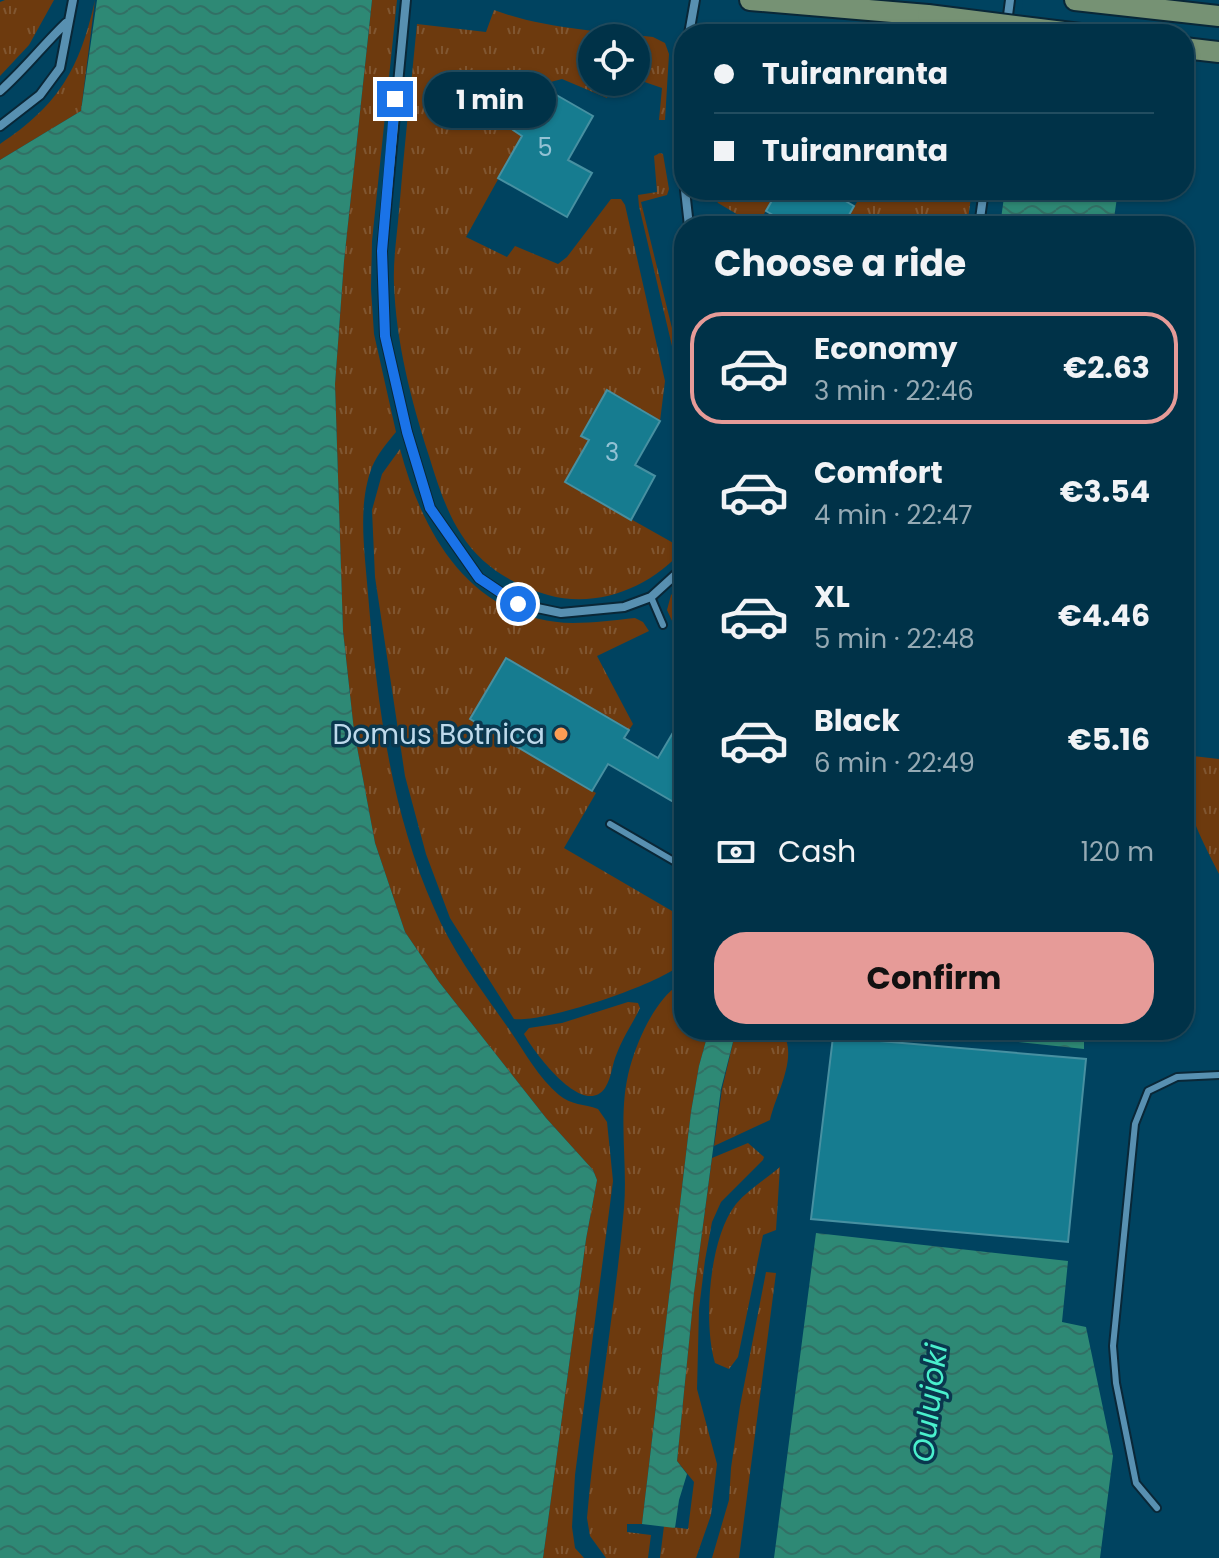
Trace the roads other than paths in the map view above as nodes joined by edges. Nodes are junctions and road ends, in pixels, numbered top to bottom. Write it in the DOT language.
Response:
graph roads {
  1 [pos="73,0"];
  2 [pos="406,0"];
  3 [pos="695,0"];
  4 [pos="750,0"];
  5 [pos="1010,0"];
  6 [pos="1075,0"];
  7 [pos="1219,16"];
  8 [pos="67,23"];
  9 [pos="691,24"];
  10 [pos="1000,24"];
  11 [pos="1007,24"];
  12 [pos="1194,49"];
  13 [pos="1219,52"];
  14 [pos="0,91"];
  15 [pos="0,126"];
  16 [pos="674,576"];
  17 [pos="651,597"];
  18 [pos="663,625"];
  19 [pos="610,824"];
  20 [pos="674,861"];
  21 [pos="1219,1075"];
  22 [pos="1157,1508"];
  1 -- 8 [label="street"];
  2 -- 17 [label="street"];
  3 -- 9 [label="street"];
  4 -- 10 [label="main road, bridge"];
  5 -- 11 [label="street"];
  6 -- 7 [label="main road"];
  8 -- 14 [label="street"];
  8 -- 15 [label="street"];
  12 -- 13 [label="main road"];
  16 -- 17 [label="street"];
  17 -- 18 [label="lane"];
  19 -- 20 [label="lane"];
  21 -- 22 [label="lane"];
}
